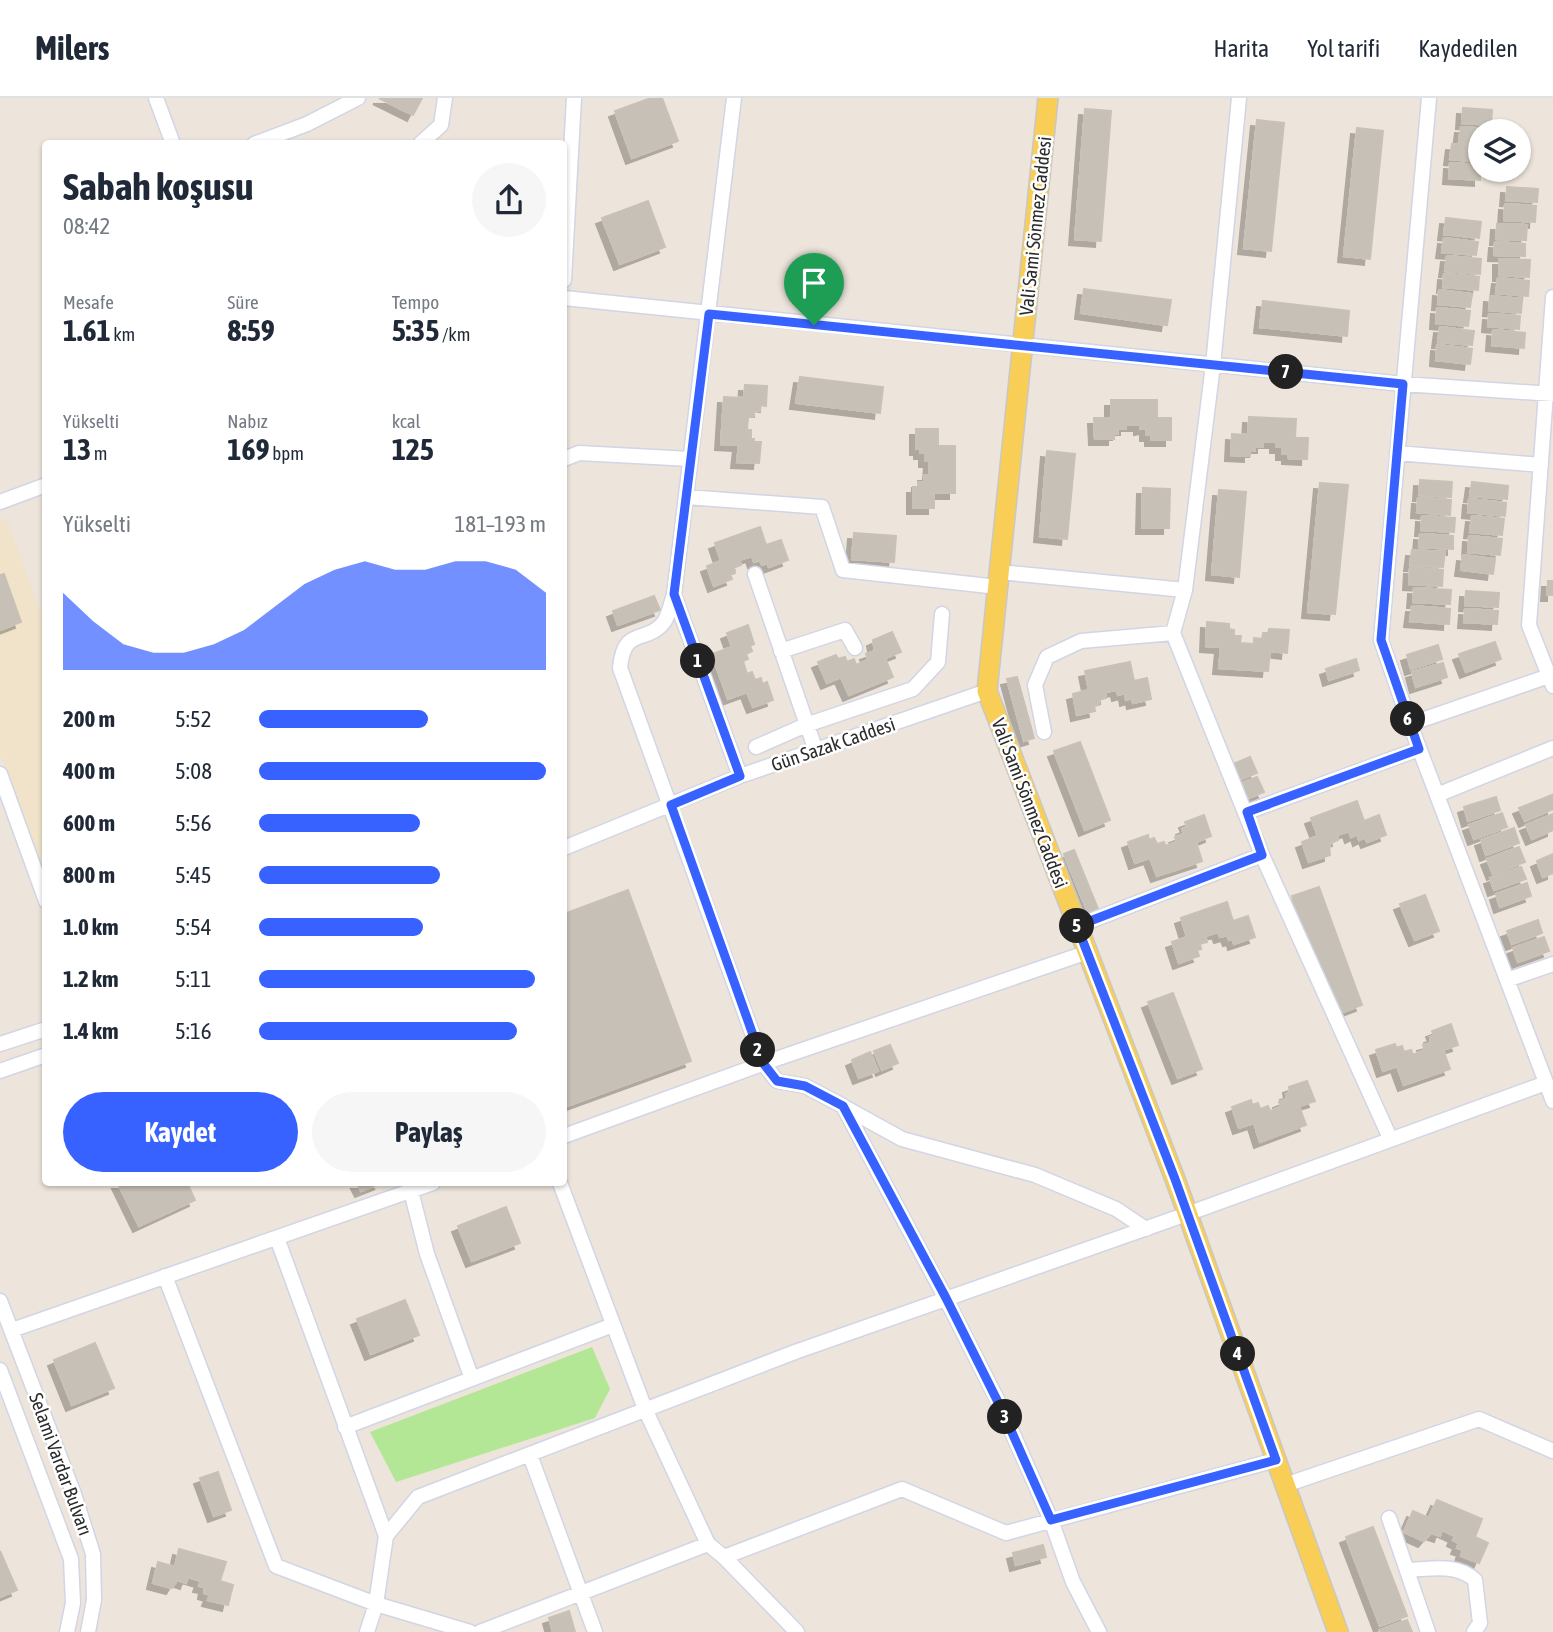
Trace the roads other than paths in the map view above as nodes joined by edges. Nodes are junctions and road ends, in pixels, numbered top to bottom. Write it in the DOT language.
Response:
graph roads {
  1 [pos="156,98"];
  2 [pos="358,98"];
  3 [pos="445,98"];
  4 [pos="574,98"];
  5 [pos="734,98"];
  6 [pos="1048,98"];
  7 [pos="1239,98"];
  8 [pos="1429,98"];
  9 [pos="172,140"];
  10 [pos="265,140"];
  11 [pos="424,140"];
  12 [pos="567,225"];
  13 [pos="1553,297"];
  14 [pos="567,298"];
  15 [pos="709,314"];
  16 [pos="1023,347"];
  17 [pos="1213,365"];
  18 [pos="1403,384"];
  19 [pos="1550,394"];
  20 [pos="1397,453"];
  21 [pos="567,458"];
  22 [pos="691,459"];
  23 [pos="1541,466"];
  24 [pos="42,486"];
  25 [pos="686,497"];
  26 [pos="0,502"];
  27 [pos="755,574"];
  28 [pos="998,579"];
  29 [pos="1185,590"];
  30 [pos="674,594"];
  31 [pos="942,614"];
  32 [pos="1173,633"];
  33 [pos="855,648"];
  34 [pos="781,651"];
  35 [pos="1551,681"];
  36 [pos="987,691"];
  37 [pos="1410,724"];
  38 [pos="806,725"];
  39 [pos="1044,732"];
  40 [pos="756,747"];
  41 [pos="1553,748"];
  42 [pos="1419,749"];
  43 [pos="816,751"];
  44 [pos="0,774"];
  45 [pos="740,776"];
  46 [pos="1437,795"];
  47 [pos="671,805"];
  48 [pos="1247,812"];
  49 [pos="567,847"];
  50 [pos="1262,855"];
  51 [pos="42,890"];
  52 [pos="1077,926"];
  53 [pos="1087,952"];
  54 [pos="1553,964"];
  55 [pos="1507,980"];
  56 [pos="42,1030"];
  57 [pos="0,1044"];
  58 [pos="42,1056"];
  59 [pos="763,1063"];
  60 [pos="0,1071"];
  61 [pos="1546,1083"];
  62 [pos="1553,1101"];
  63 [pos="843,1106"];
  64 [pos="567,1135"];
  65 [pos="1390,1138"];
  66 [pos="425,1186"];
  67 [pos="562,1186"];
  68 [pos="411,1191"];
  69 [pos="1187,1214"];
  70 [pos="1146,1229"];
  71 [pos="277,1238"];
  72 [pos="165,1276"];
  73 [pos="946,1298"];
  74 [pos="0,1300"];
  75 [pos="613,1325"];
  76 [pos="12,1330"];
  77 [pos="0,1370"];
  78 [pos="472,1379"];
  79 [pos="645,1409"];
  80 [pos="345,1427"];
  81 [pos="1552,1453"];
  82 [pos="530,1455"];
  83 [pos="1276,1460"];
  84 [pos="1285,1485"];
  85 [pos="1389,1518"];
  86 [pos="1051,1520"];
  87 [pos="386,1536"];
  88 [pos="708,1544"];
  89 [pos="724,1557"];
  90 [pos="1407,1570"];
  91 [pos="580,1593"];
  92 [pos="376,1604"];
  93 [pos="67,1632"];
  94 [pos="88,1632"];
  95 [pos="367,1632"];
  96 [pos="470,1632"];
  97 [pos="480,1632"];
  98 [pos="595,1632"];
  99 [pos="797,1632"];
  100 [pos="1099,1632"];
  101 [pos="1338,1632"];
  102 [pos="1428,1632"];
  103 [pos="1474,1632"];
  1 -- 9 [label="street"];
  2 -- 10 [label="street"];
  3 -- 11 [label="street"];
  4 -- 12 [label="street"];
  5 -- 15 [label="street"];
  6 -- 16 [label="main road, Vali Sami Sönmez Caddesi"];
  7 -- 17 [label="street"];
  8 -- 18 [label="street"];
  13 -- 19 [label="street"];
  14 -- 15 [label="street"];
  15 -- 16 [label="street"];
  15 -- 22 [label="street"];
  16 -- 17 [label="street"];
  16 -- 28 [label="main road, Vali Sami Sönmez Caddesi"];
  17 -- 18 [label="street"];
  17 -- 29 [label="street"];
  18 -- 19 [label="street"];
  18 -- 20 [label="street"];
  19 -- 23 [label="street"];
  20 -- 23 [label="street"];
  20 -- 37 [label="street"];
  21 -- 22 [label="street"];
  22 -- 25 [label="street"];
  23 -- 35 [label="street"];
  24 -- 26 [label="street"];
  25 -- 28 [label="street"];
  25 -- 30 [label="street"];
  27 -- 34 [label="street"];
  28 -- 29 [label="street"];
  28 -- 36 [label="main road, Vali Sami Sönmez Caddesi"];
  29 -- 32 [label="street"];
  30 -- 45 [label="street"];
  30 -- 47 [label="street"];
  31 -- 38 [label="street"];
  32 -- 39 [label="street"];
  32 -- 48 [label="street"];
  33 -- 34 [label="street"];
  34 -- 38 [label="street"];
  35 -- 37 [label="street"];
  36 -- 43 [label="street, Gün Sazak Caddesi"];
  36 -- 52 [label="main road, Vali Sami Sönmez Caddesi"];
  37 -- 42 [label="street"];
  38 -- 40 [label="street"];
  38 -- 43 [label="street"];
  41 -- 46 [label="street"];
  42 -- 46 [label="street"];
  42 -- 48 [label="street"];
  43 -- 45 [label="street, Gün Sazak Caddesi"];
  44 -- 51 [label="street"];
  45 -- 47 [label="street, Gün Sazak Caddesi"];
  46 -- 55 [label="street"];
  47 -- 49 [label="street, Gün Sazak Caddesi"];
  47 -- 59 [label="street"];
  48 -- 50 [label="street"];
  50 -- 52 [label="street"];
  50 -- 65 [label="street"];
  52 -- 53 [label="main road, Vali Sami Sönmez Caddesi"];
  53 -- 59 [label="street"];
  53 -- 69 [label="main road, Vali Sami Sönmez Caddesi"];
  54 -- 55 [label="street"];
  55 -- 61 [label="street"];
  56 -- 57 [label="street"];
  58 -- 60 [label="street"];
  59 -- 63 [label="street"];
  59 -- 64 [label="street"];
  61 -- 62 [label="street"];
  61 -- 65 [label="street"];
  63 -- 70 [label="street"];
  63 -- 73 [label="street"];
  65 -- 69 [label="street"];
  66 -- 68 [label="street"];
  67 -- 75 [label="street"];
  68 -- 71 [label="street"];
  68 -- 78 [label="street"];
  69 -- 70 [label="street"];
  69 -- 83 [label="main road, Vali Sami Sönmez Caddesi"];
  70 -- 73 [label="street"];
  71 -- 72 [label="street"];
  71 -- 80 [label="street"];
  72 -- 76 [label="street"];
  72 -- 92 [label="street"];
  73 -- 79 [label="street"];
  73 -- 86 [label="street"];
  74 -- 76 [label="street, Selami Vardar Bulvarı"];
  75 -- 78 [label="street"];
  75 -- 79 [label="street"];
  76 -- 94 [label="street, Selami Vardar Bulvarı"];
  77 -- 93 [label="street, Selami Vardar Bulvarı"];
  78 -- 80 [label="street"];
  79 -- 82 [label="street"];
  79 -- 88 [label="street"];
  80 -- 87 [label="street"];
  81 -- 84 [label="street"];
  82 -- 87 [label="street"];
  82 -- 91 [label="street"];
  83 -- 84 [label="main road, Vali Sami Sönmez Caddesi"];
  83 -- 86 [label="street"];
  84 -- 101 [label="main road, Vali Sami Sönmez Caddesi"];
  85 -- 90 [label="street"];
  86 -- 89 [label="street"];
  86 -- 100 [label="street"];
  87 -- 92 [label="street"];
  88 -- 89 [label="street"];
  88 -- 91 [label="street"];
  89 -- 99 [label="street"];
  90 -- 102 [label="street"];
  90 -- 103 [label="street"];
  91 -- 97 [label="street"];
  91 -- 98 [label="street"];
  92 -- 95 [label="street"];
  92 -- 96 [label="street"];
}
